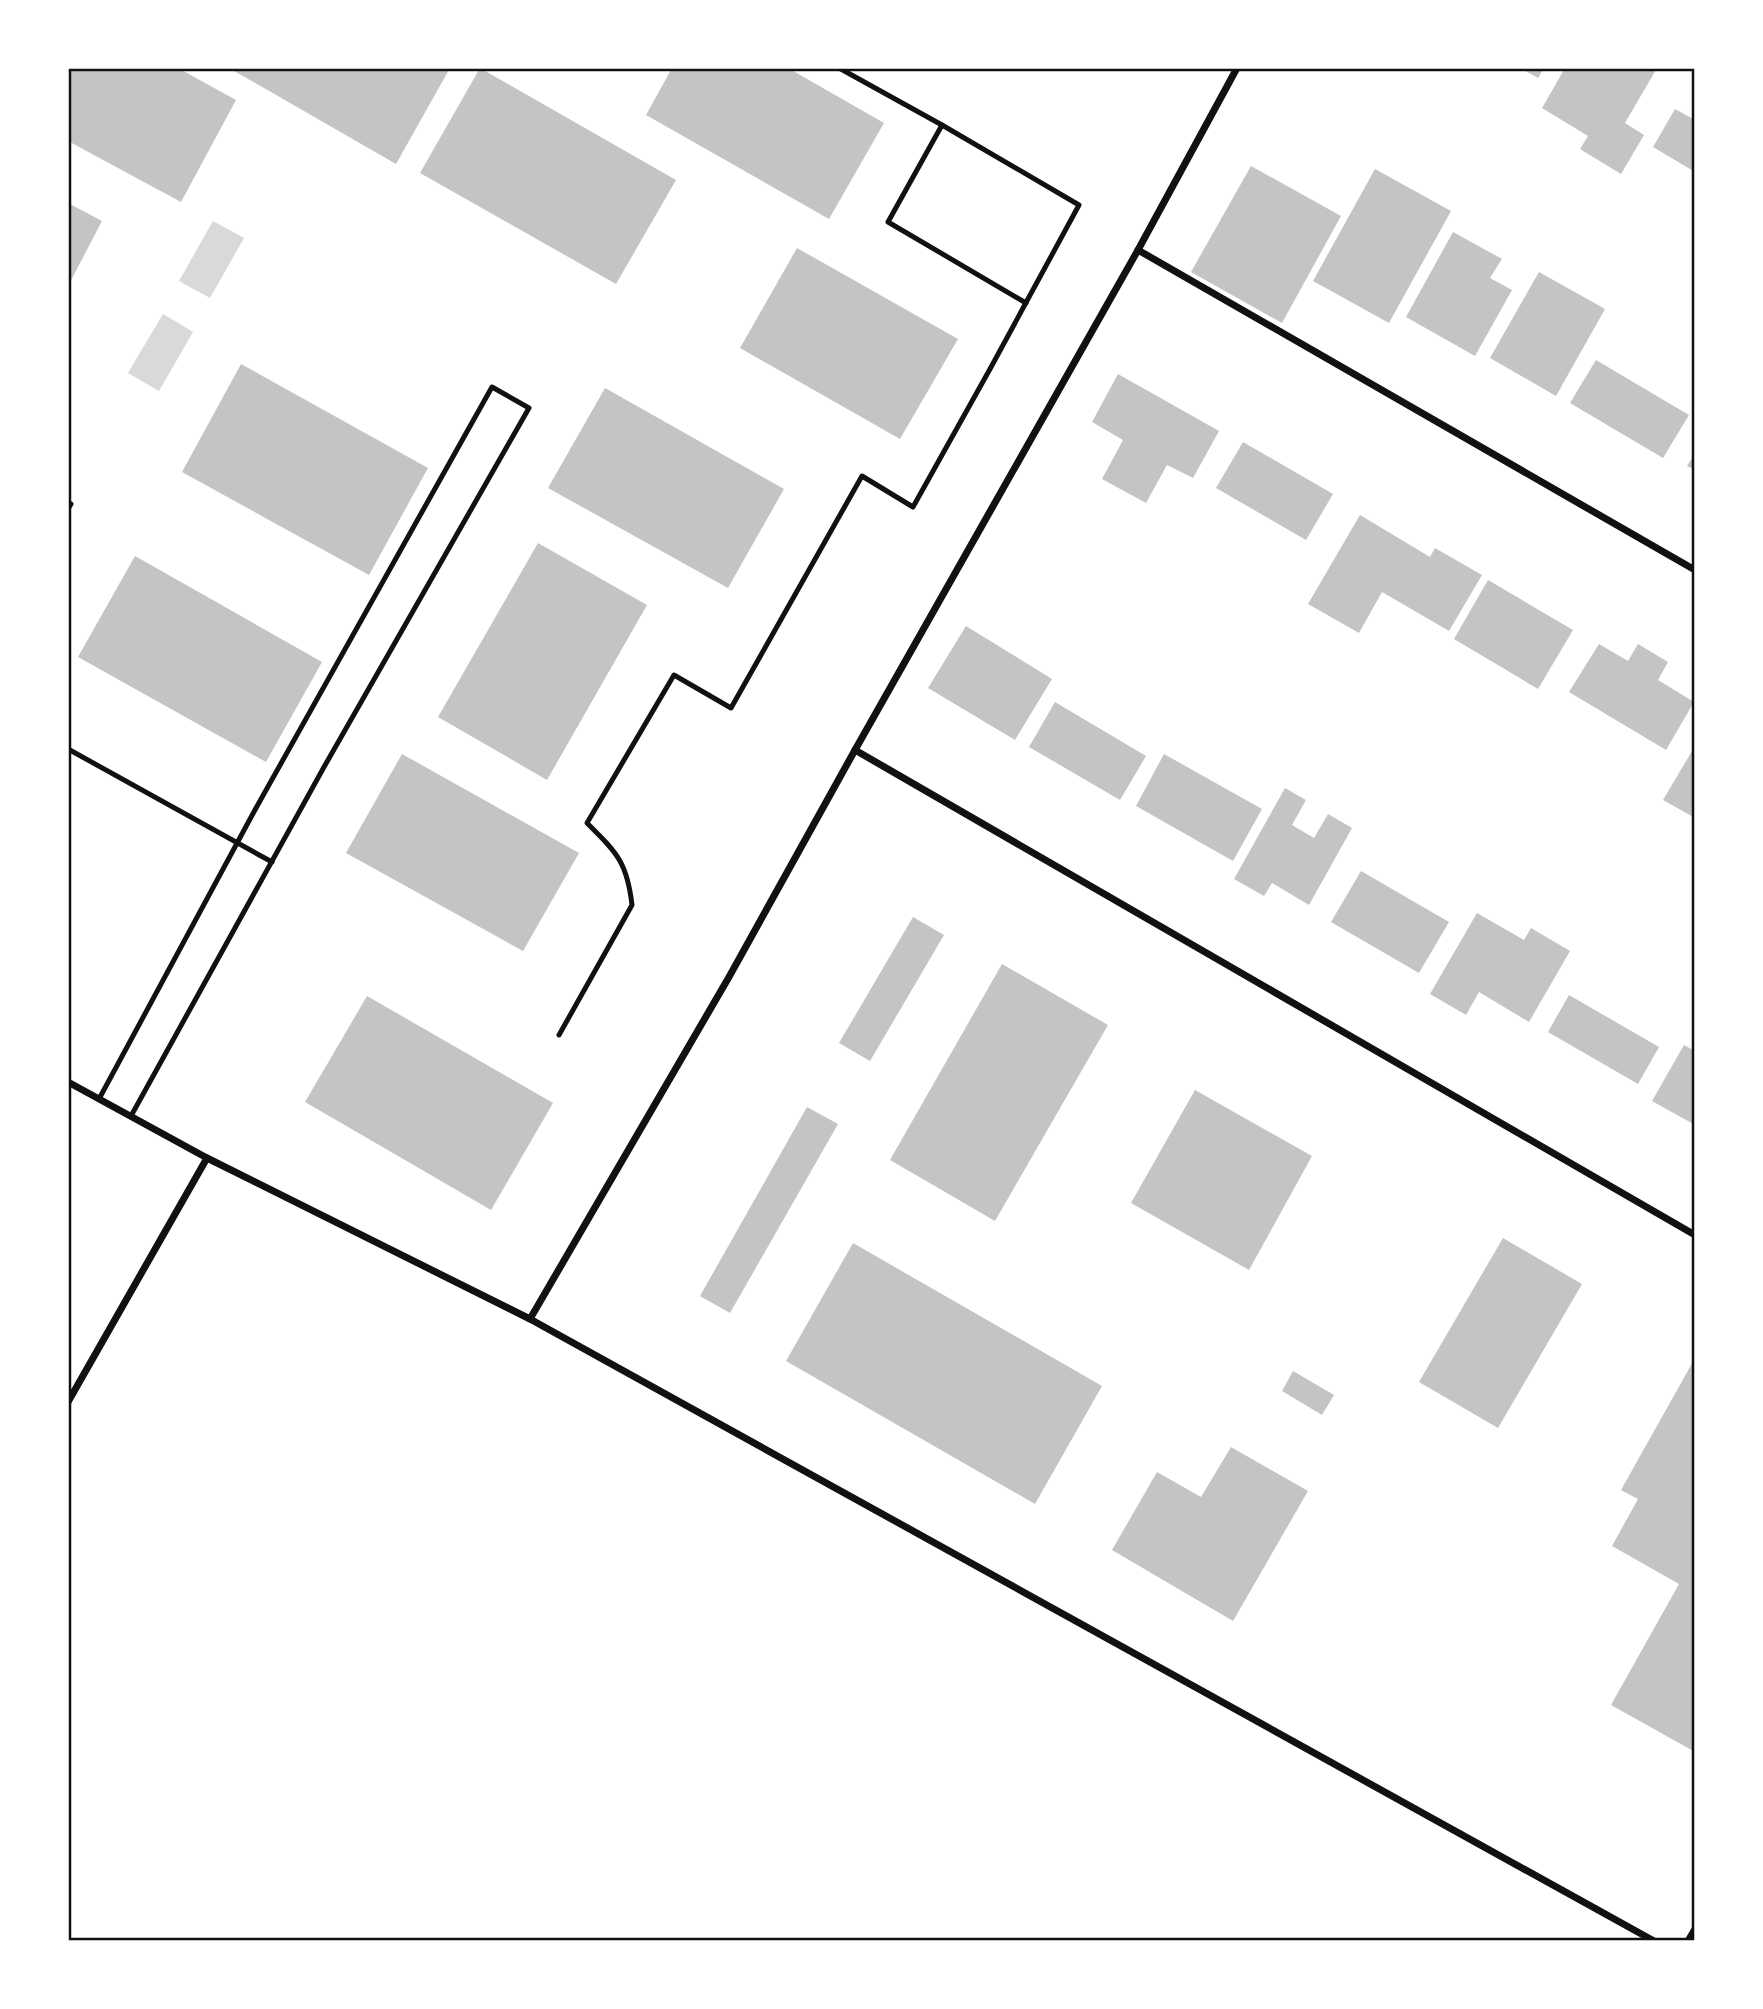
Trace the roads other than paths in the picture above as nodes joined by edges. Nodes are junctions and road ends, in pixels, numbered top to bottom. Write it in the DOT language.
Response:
graph roads {
  1 [pos="839,68"];
  2 [pos="1237,68"];
  3 [pos="942,125"];
  4 [pos="1138,250"];
  5 [pos="1026,303"];
  6 [pos="1695,570"];
  7 [pos="68,749"];
  8 [pos="855,750"];
  9 [pos="238,842"];
  10 [pos="272,862"];
  11 [pos="558,1035"];
  12 [pos="68,1082"];
  13 [pos="99,1099"];
  14 [pos="131,1116"];
  15 [pos="207,1158"];
  16 [pos="1695,1235"];
  17 [pos="530,1319"];
  18 [pos="68,1402"];
  19 [pos="1695,1929"];
  20 [pos="1654,1941"];
  21 [pos="1688,1941"];
  1 -- 3 [label="lane"];
  2 -- 4 [label="street"];
  3 -- 5 [label="lane"];
  3 -- 5 [label="lane"];
  4 -- 6 [label="street"];
  4 -- 8 [label="street"];
  5 -- 11 [label="lane"];
  7 -- 9 [label="lane"];
  8 -- 16 [label="street"];
  8 -- 17 [label="street"];
  9 -- 10 [label="lane"];
  9 -- 10 [label="lane"];
  9 -- 13 [label="lane"];
  10 -- 14 [label="lane"];
  12 -- 13 [label="street"];
  13 -- 14 [label="street"];
  14 -- 15 [label="street"];
  15 -- 17 [label="street"];
  15 -- 18 [label="street"];
  17 -- 20 [label="street"];
  19 -- 21 [label="street"];
}
